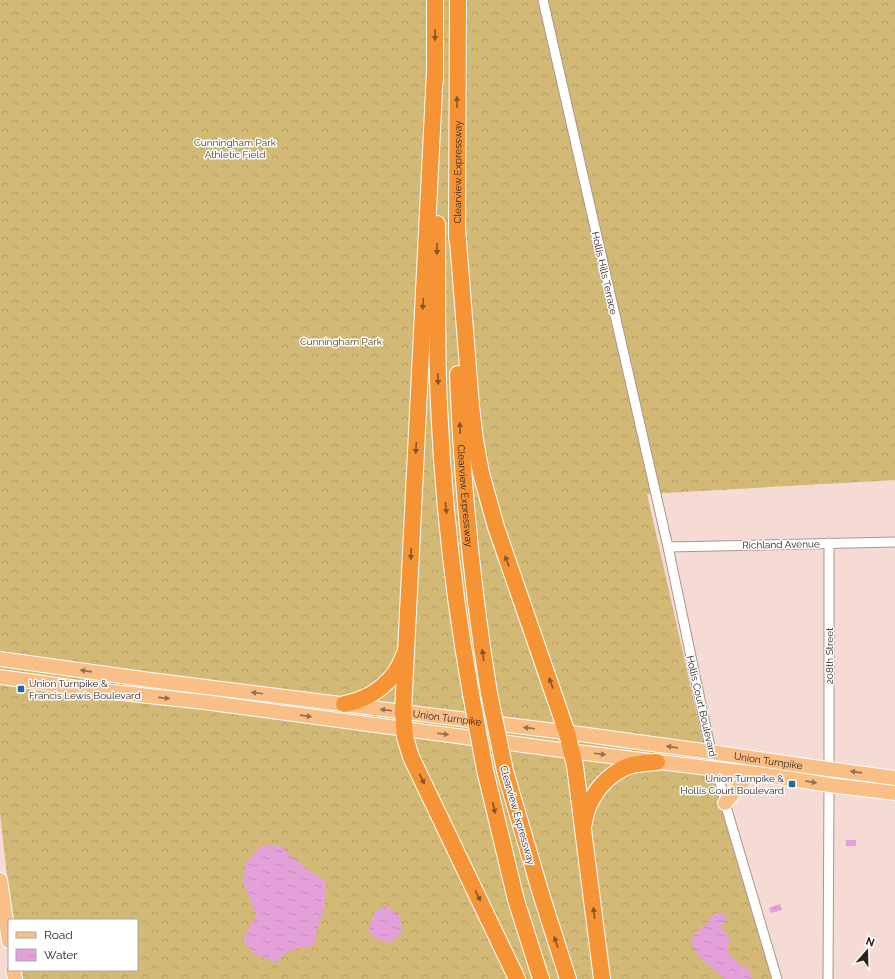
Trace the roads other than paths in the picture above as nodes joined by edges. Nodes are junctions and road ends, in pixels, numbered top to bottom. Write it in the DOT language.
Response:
graph roads {
  1 [pos="435,0"];
  2 [pos="458,0"];
  3 [pos="543,0"];
  4 [pos="435,70"];
  5 [pos="457,228"];
  6 [pos="895,542"];
  7 [pos="830,543"];
  8 [pos="668,547"];
  9 [pos="407,638"];
  10 [pos="0,659"];
  11 [pos="0,677"];
  12 [pos="344,704"];
  13 [pos="403,712"];
  14 [pos="404,729"];
  15 [pos="567,733"];
  16 [pos="571,751"];
  17 [pos="711,752"];
  18 [pos="657,762"];
  19 [pos="717,769"];
  20 [pos="829,769"];
  21 [pos="750,773"];
  22 [pos="895,778"];
  23 [pos="829,785"];
  24 [pos="895,793"];
  25 [pos="725,803"];
  26 [pos="584,840"];
  27 [pos="0,880"];
  28 [pos="8,934"];
  29 [pos="517,979"];
  30 [pos="541,979"];
  31 [pos="568,979"];
  32 [pos="602,979"];
  33 [pos="777,979"];
  34 [pos="828,979"];
  1 -- 4 [label="highway, Clearview Expressway, one-way"];
  5 -- 2 [label="highway, Clearview Expressway, one-way"];
  3 -- 8 [label="street, Hollis Hills Terrace"];
  4 -- 9 [label="highway, one-way"];
  4 -- 30 [label="highway, Clearview Expressway, one-way, bridge"];
  15 -- 5 [label="highway, one-way"];
  31 -- 5 [label="highway, Clearview Expressway, one-way, bridge"];
  6 -- 7 [label="street, Richland Avenue"];
  7 -- 8 [label="street, Richland Avenue"];
  7 -- 20 [label="street, 208th Street"];
  8 -- 17 [label="street, Hollis Court Boulevard"];
  9 -- 12 [label="highway"];
  9 -- 13 [label="highway"];
  12 -- 10 [label="main road, Union Turnpike, one-way"];
  11 -- 14 [label="main road, Union Turnpike, one-way"];
  13 -- 12 [label="main road, Union Turnpike, one-way"];
  13 -- 14 [label="highway"];
  15 -- 13 [label="main road, Union Turnpike, one-way"];
  14 -- 16 [label="main road, Union Turnpike, one-way"];
  14 -- 29 [label="highway, one-way"];
  15 -- 16 [label="highway"];
  17 -- 15 [label="main road, Union Turnpike, one-way"];
  16 -- 18 [label="main road, Union Turnpike, one-way"];
  16 -- 26 [label="highway"];
  17 -- 19 [label="street, Hollis Court Boulevard"];
  17 -- 20 [label="main road, Union Turnpike"];
  18 -- 19 [label="main road, Union Turnpike"];
  18 -- 26 [label="highway"];
  19 -- 21 [label="main road, Union Turnpike"];
  19 -- 25 [label="street, Hollis Court Boulevard"];
  22 -- 20 [label="main road, Union Turnpike, one-way"];
  21 -- 23 [label="main road, Union Turnpike, one-way"];
  21 -- 25 [label="main road"];
  23 -- 24 [label="main road, Union Turnpike"];
  23 -- 34 [label="street"];
  25 -- 33 [label="street, Hollis Court Boulevard"];
  32 -- 26 [label="highway, one-way"];
  27 -- 28 [label="main road"];
}
